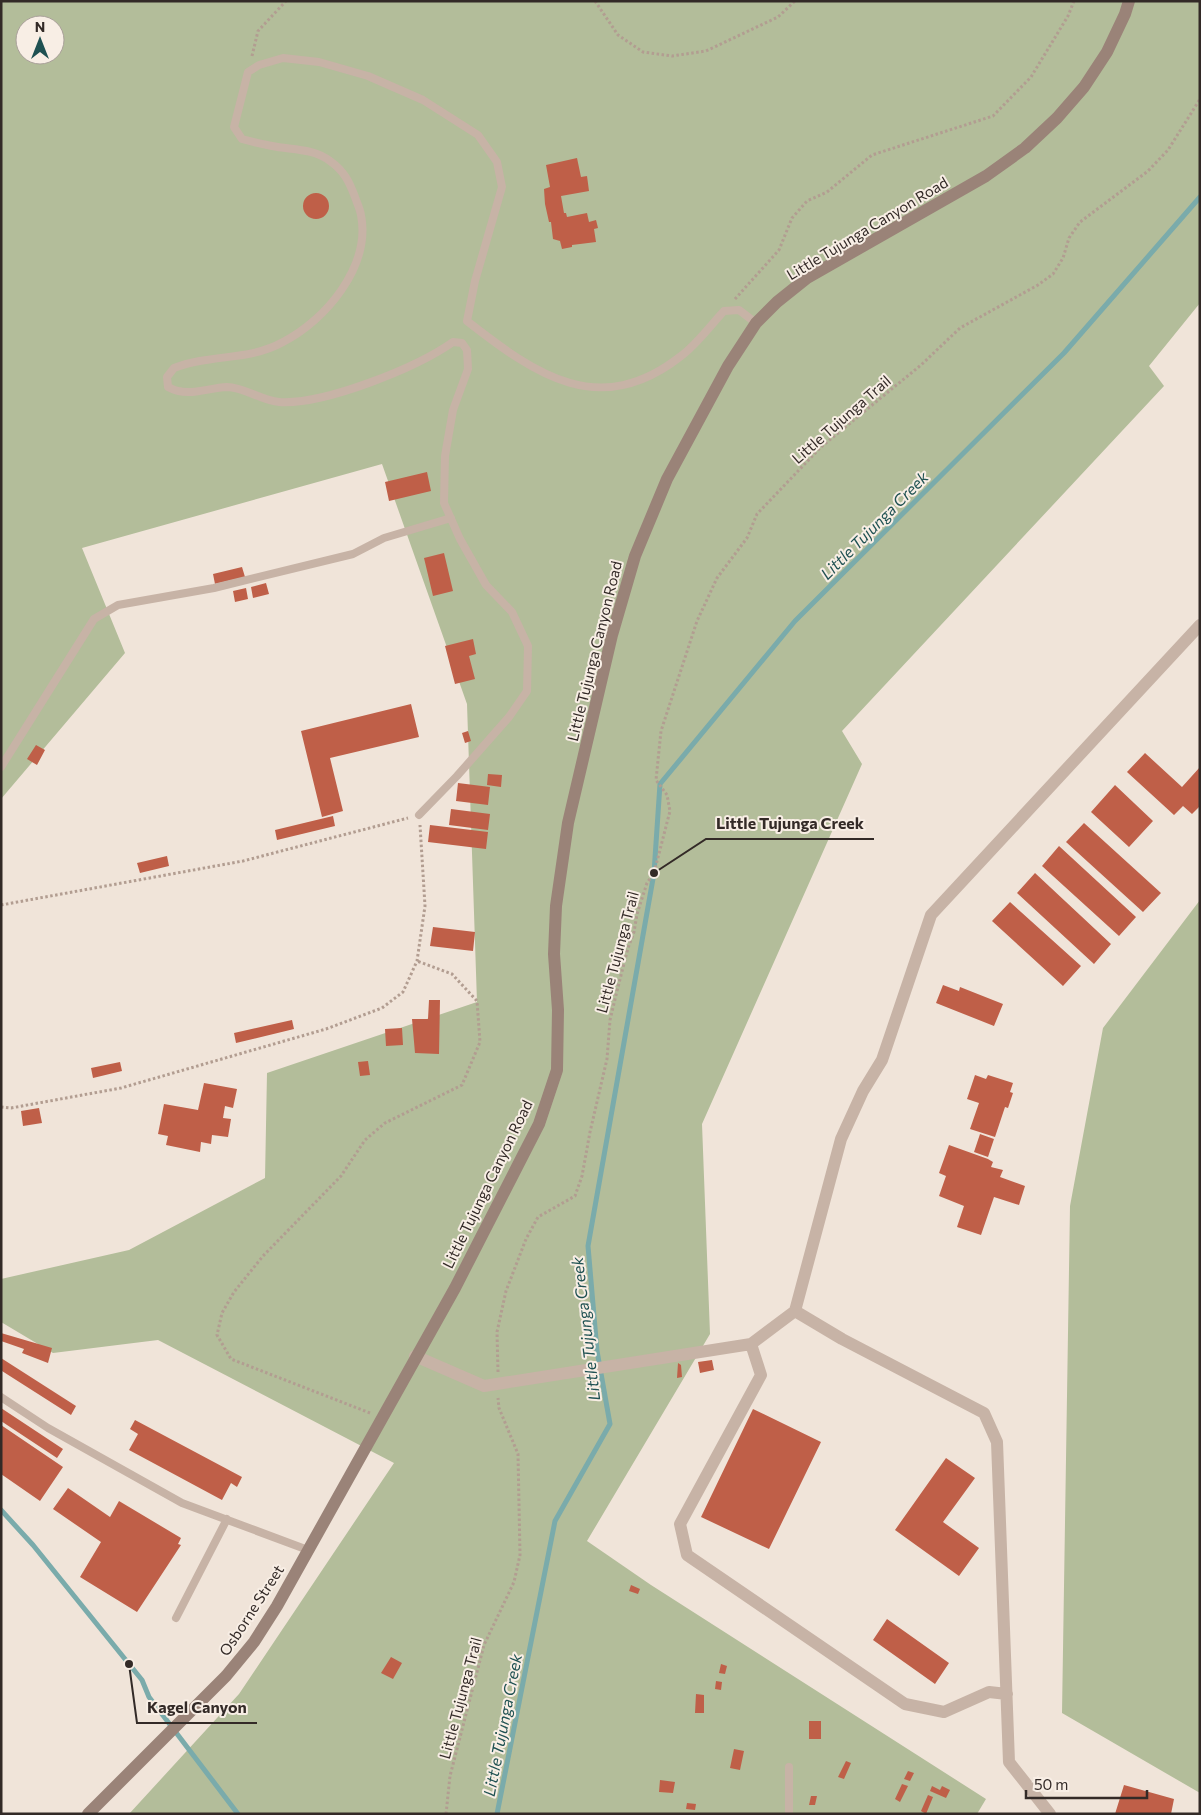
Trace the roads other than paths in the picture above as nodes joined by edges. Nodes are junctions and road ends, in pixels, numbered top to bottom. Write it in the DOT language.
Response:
graph roads {
  1 [pos="1129,1"];
  2 [pos="756,323"];
  3 [pos="451,518"];
  4 [pos="1200,624"];
  5 [pos="1,767"];
  6 [pos="419,815"];
  7 [pos="796,1311"];
  8 [pos="751,1344"];
  9 [pos="415,1356"];
  10 [pos="1,1397"];
  11 [pos="368,1442"];
  12 [pos="227,1519"];
  13 [pos="308,1550"];
  14 [pos="176,1618"];
  15 [pos="1007,1694"];
  16 [pos="789,1766"];
  17 [pos="88,1814"];
  18 [pos="789,1814"];
  19 [pos="1050,1814"];
  1 -- 2 [label="main road, Little Tujunga Canyon Road"];
  2 -- 3 [label="lane"];
  2 -- 9 [label="main road, Little Tujunga Canyon Road"];
  3 -- 5 [label="lane"];
  3 -- 6 [label="lane"];
  4 -- 7 [label="street"];
  7 -- 8 [label="street"];
  7 -- 15 [label="street"];
  8 -- 9 [label="street"];
  8 -- 15 [label="street"];
  9 -- 11 [label="main road, Little Tujunga Canyon Road"];
  10 -- 12 [label="lane"];
  11 -- 13 [label="main road, Osborne Street"];
  12 -- 13 [label="lane"];
  12 -- 14 [label="lane"];
  13 -- 17 [label="main road, Osborne Street"];
  15 -- 19 [label="street"];
  16 -- 18 [label="lane"];
}
